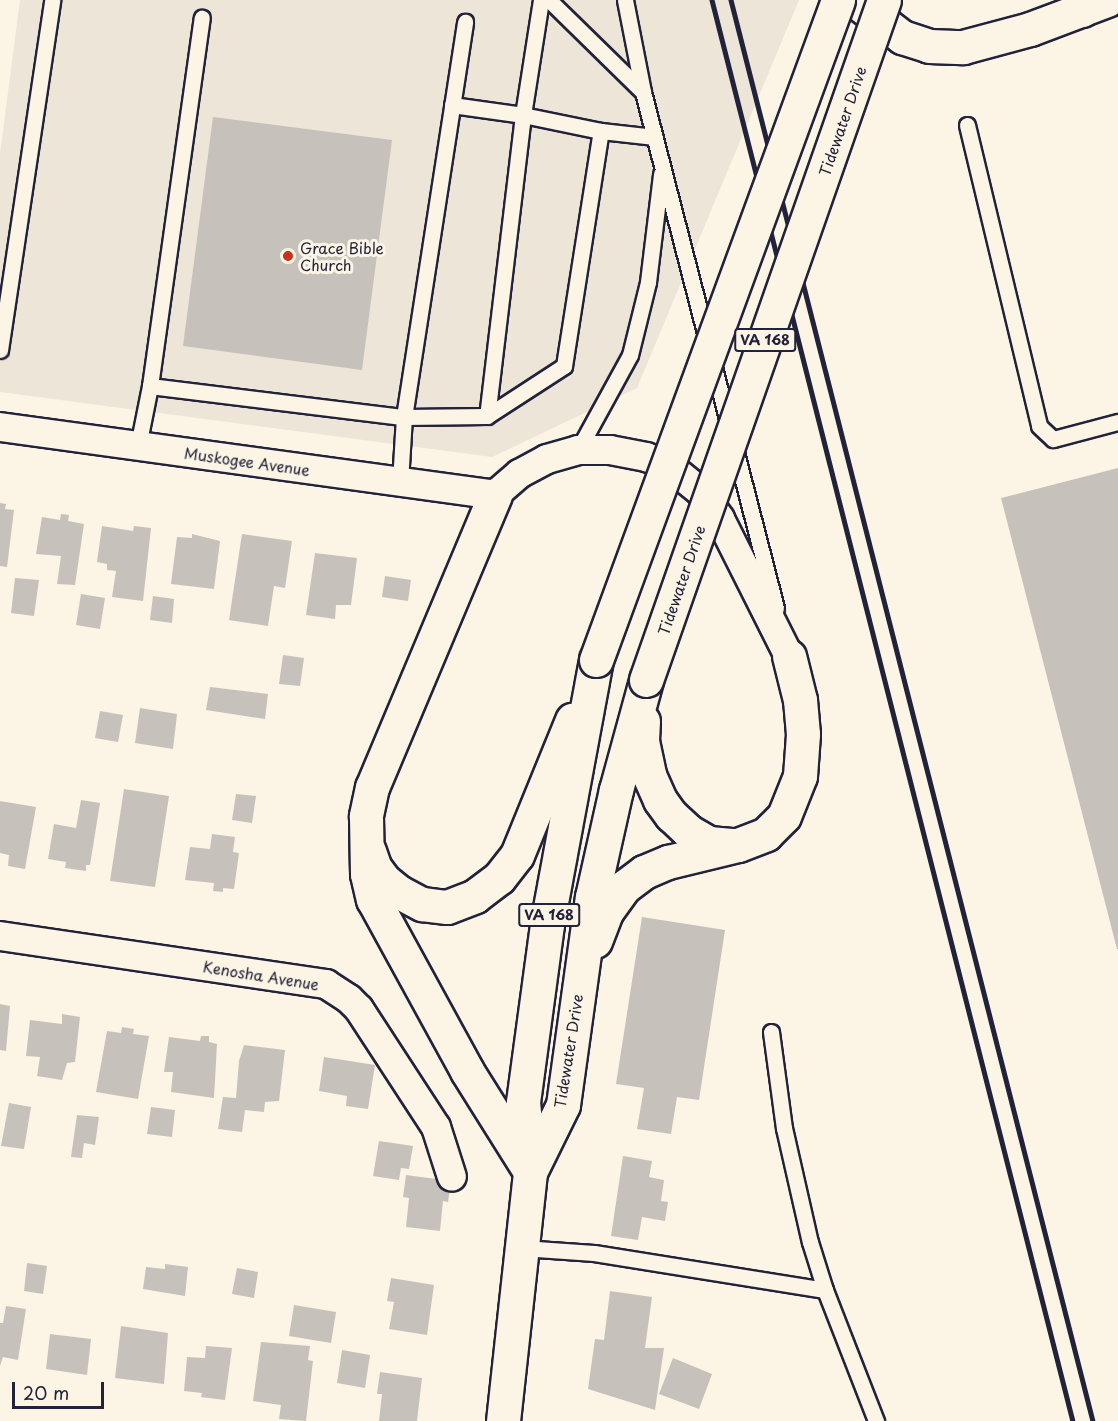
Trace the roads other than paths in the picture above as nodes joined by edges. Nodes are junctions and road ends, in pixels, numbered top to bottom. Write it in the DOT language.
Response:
graph roads {
  1 [pos="52,0"];
  2 [pos="540,0"];
  3 [pos="549,0"];
  4 [pos="625,0"];
  5 [pos="838,0"];
  6 [pos="854,0"];
  7 [pos="884,0"];
  8 [pos="1094,4"];
  9 [pos="202,18"];
  10 [pos="465,22"];
  11 [pos="643,92"];
  12 [pos="452,105"];
  13 [pos="523,115"];
  14 [pos="967,125"];
  15 [pos="601,131"];
  16 [pos="655,137"];
  17 [pos="662,165"];
  18 [pos="0,350"];
  19 [pos="150,386"];
  20 [pos="487,416"];
  21 [pos="404,417"];
  22 [pos="1118,422"];
  23 [pos="0,427"];
  24 [pos="138,446"];
  25 [pos="578,450"];
  26 [pos="400,482"];
  27 [pos="495,495"];
  28 [pos="789,656"];
  29 [pos="596,660"];
  30 [pos="646,680"];
  31 [pos="738,845"];
  32 [pos="368,849"];
  33 [pos="0,936"];
  34 [pos="579,984"];
  35 [pos="771,1032"];
  36 [pos="530,1172"];
  37 [pos="452,1177"];
  38 [pos="522,1248"];
  39 [pos="825,1290"];
  40 [pos="503,1421"];
  41 [pos="876,1421"];
  1 -- 18 [label="lane"];
  2 -- 13 [label="lane"];
  3 -- 11 [label="lane"];
  4 -- 11 [label="lane"];
  5 -- 29 [label="main road, Tidewater Drive / VA 168, bridge"];
  6 -- 8 [label="main road"];
  7 -- 30 [label="main road, Tidewater Drive / VA 168, bridge"];
  9 -- 19 [label="lane"];
  10 -- 12 [label="lane"];
  11 -- 16 [label="lane"];
  12 -- 13 [label="lane"];
  12 -- 21 [label="lane"];
  13 -- 15 [label="lane"];
  13 -- 20 [label="lane"];
  14 -- 22 [label="lane"];
  15 -- 16 [label="lane"];
  15 -- 20 [label="lane"];
  16 -- 17 [label="lane"];
  17 -- 25 [label="lane"];
  17 -- 28 [label="lane"];
  19 -- 21 [label="lane"];
  19 -- 24 [label="lane"];
  20 -- 21 [label="lane"];
  21 -- 26 [label="lane"];
  23 -- 24 [label="street, Muskogee Avenue"];
  24 -- 26 [label="street, Muskogee Avenue"];
  25 -- 27 [label="street"];
  25 -- 28 [label="street"];
  26 -- 27 [label="street, Muskogee Avenue"];
  27 -- 32 [label="main road"];
  28 -- 31 [label="main road"];
  29 -- 32 [label="main road"];
  29 -- 36 [label="main road, Tidewater Drive / VA 168"];
  30 -- 31 [label="main road"];
  30 -- 34 [label="main road, Tidewater Drive / VA 168"];
  31 -- 34 [label="main road"];
  32 -- 36 [label="main road"];
  33 -- 37 [label="street, Kenosha Avenue"];
  34 -- 36 [label="main road, Tidewater Drive / VA 168"];
  35 -- 39 [label="lane"];
  36 -- 38 [label="main road, Tidewater Drive / VA 168"];
  38 -- 39 [label="lane"];
  38 -- 40 [label="main road, Tidewater Drive / VA 168"];
  39 -- 41 [label="lane"];
}
